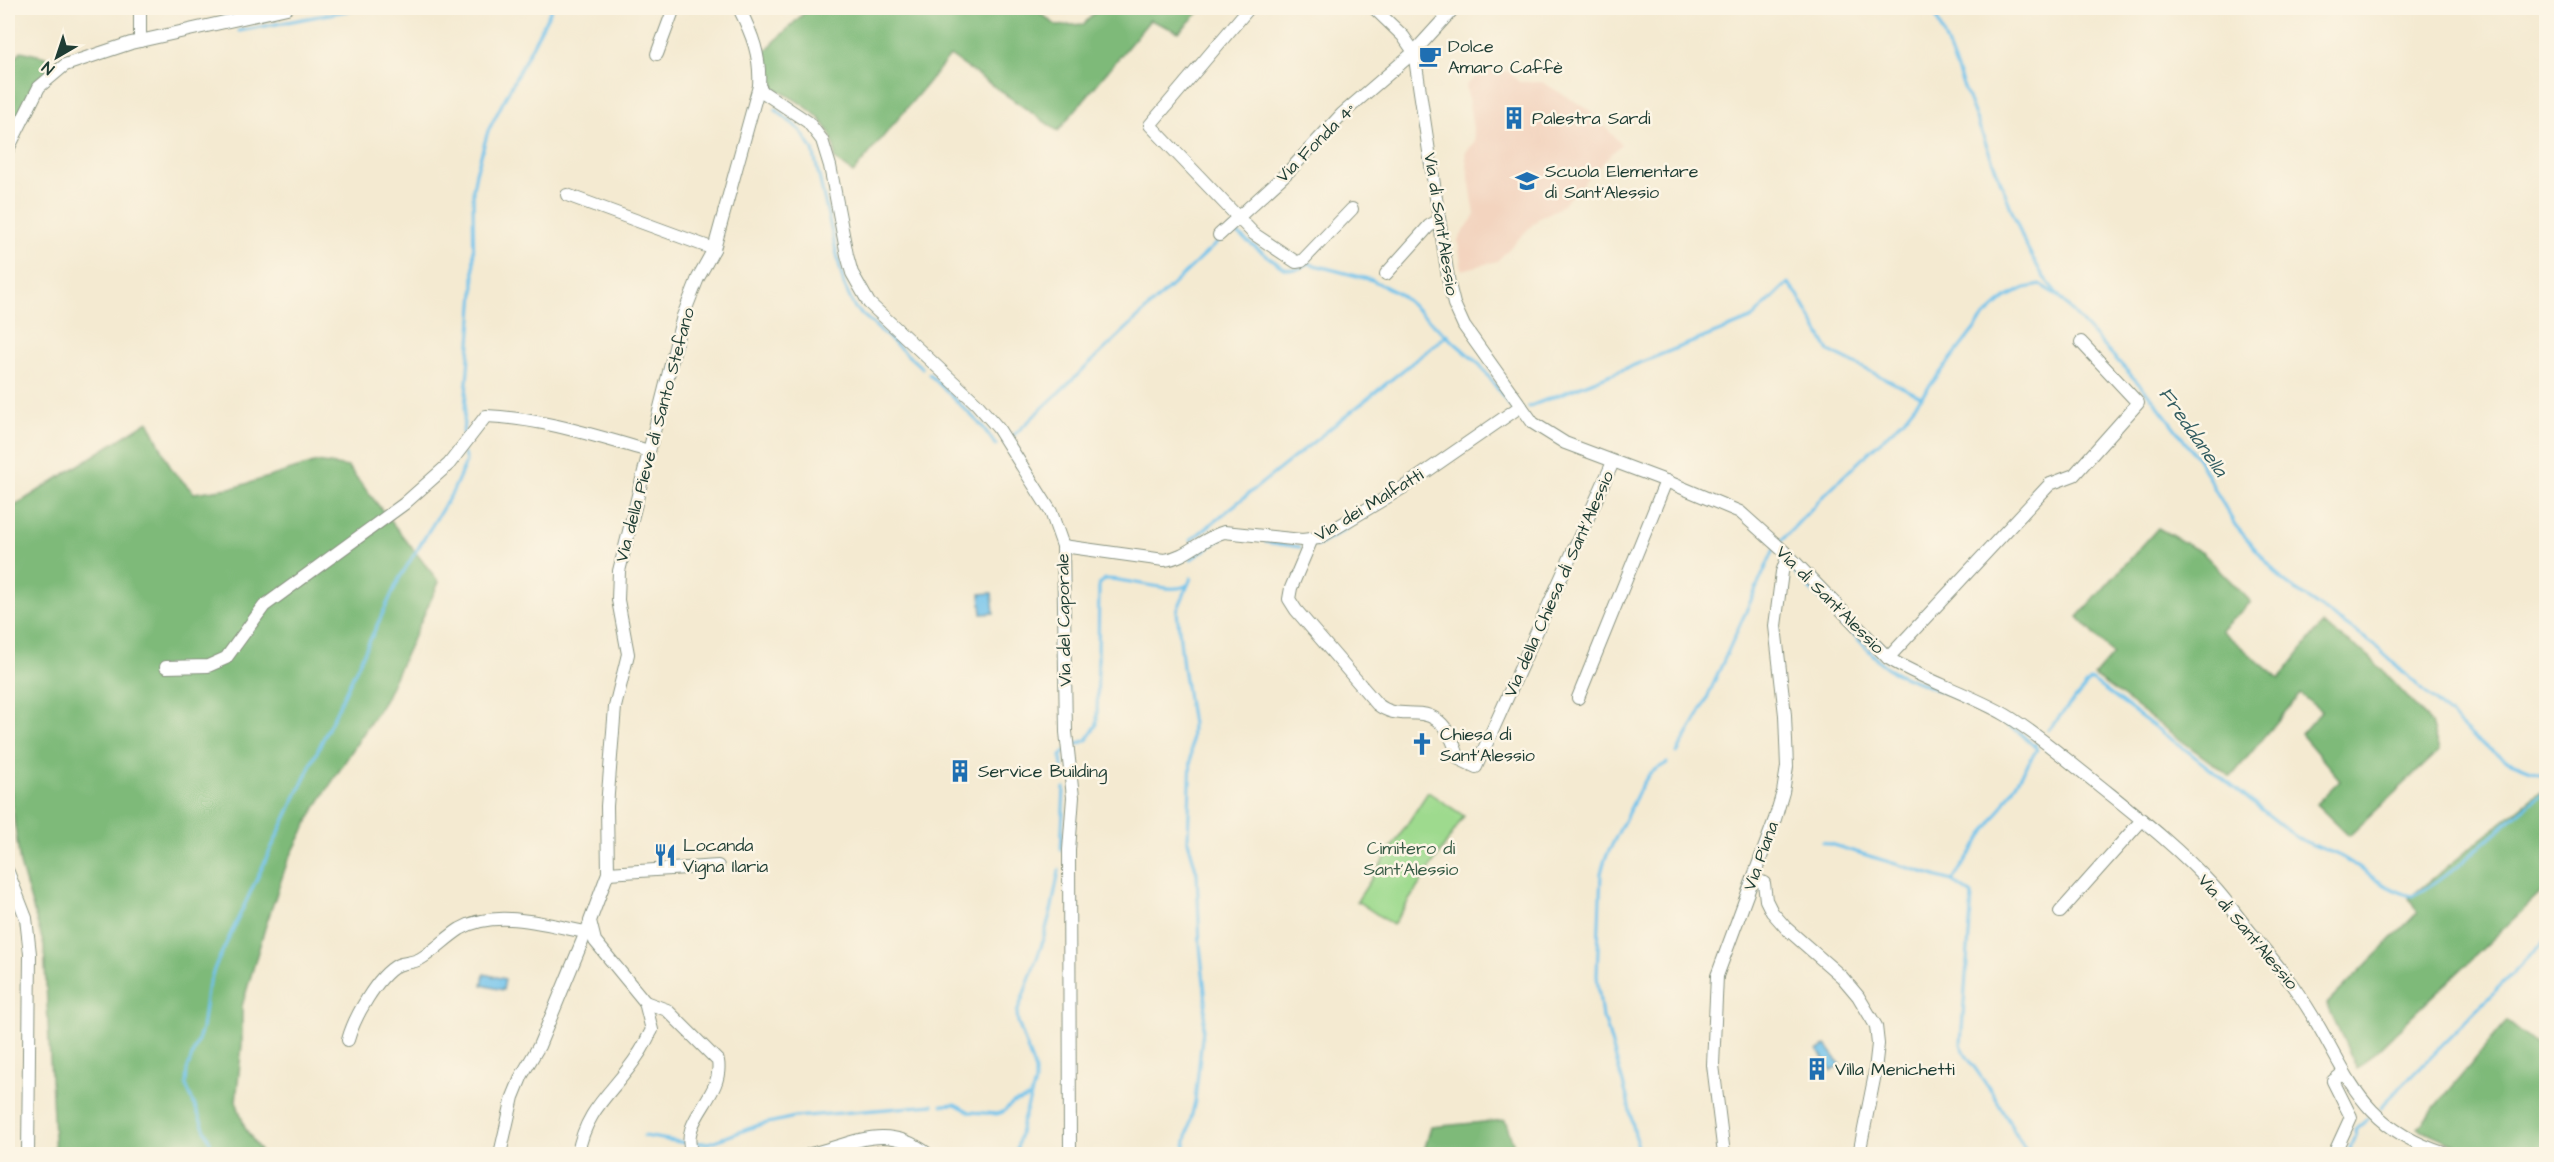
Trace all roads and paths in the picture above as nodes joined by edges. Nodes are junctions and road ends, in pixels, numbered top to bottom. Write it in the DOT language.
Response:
graph roads {
  1 [pos="140,8"];
  2 [pos="287,8"];
  3 [pos="674,8"];
  4 [pos="739,8"];
  5 [pos="1249,8"];
  6 [pos="1374,8"];
  7 [pos="1454,8"];
  8 [pos="140,41"];
  9 [pos="1414,52"];
  10 [pos="657,54"];
  11 [pos="759,86"];
  12 [pos="8,149"];
  13 [pos="567,195"];
  14 [pos="1352,209"];
  15 [pos="1239,216"];
  16 [pos="1439,220"];
  17 [pos="1219,235"];
  18 [pos="714,249"];
  19 [pos="1386,274"];
  20 [pos="2081,342"];
  21 [pos="1518,410"];
  22 [pos="649,451"];
  23 [pos="1613,462"];
  24 [pos="1666,481"];
  25 [pos="1311,540"];
  26 [pos="1063,546"];
  27 [pos="1788,555"];
  28 [pos="1888,658"];
  29 [pos="166,667"];
  30 [pos="1578,698"];
  31 [pos="2142,820"];
  32 [pos="718,866"];
  33 [pos="8,872"];
  34 [pos="608,873"];
  35 [pos="1753,878"];
  36 [pos="2060,912"];
  37 [pos="588,927"];
  38 [pos="645,1002"];
  39 [pos="348,1040"];
  40 [pos="2343,1073"];
  41 [pos="28,1155"];
  42 [pos="500,1155"];
  43 [pos="578,1155"];
  44 [pos="692,1155"];
  45 [pos="810,1155"];
  46 [pos="928,1155"];
  47 [pos="1070,1155"];
  48 [pos="1724,1155"];
  49 [pos="1859,1155"];
  50 [pos="2334,1155"];
  51 [pos="2446,1155"];
  1 -- 8 [label="street"];
  2 -- 8 [label="street"];
  3 -- 10 [label="street"];
  4 -- 11 [label="street, Via della Pieve di Santo Stefano"];
  5 -- 15 [label="street"];
  6 -- 9 [label="street"];
  7 -- 9 [label="street, Via Fonda 4°"];
  8 -- 12 [label="street"];
  9 -- 15 [label="street, Via Fonda 4°"];
  9 -- 16 [label="street, Via di Sant'Alessio"];
  11 -- 18 [label="street, Via della Pieve di Santo Stefano"];
  11 -- 26 [label="street, Via del Caporale"];
  13 -- 18 [label="street"];
  14 -- 15 [label="street"];
  15 -- 17 [label="street, Via Fonda 4°"];
  16 -- 19 [label="street"];
  16 -- 21 [label="street, Via di Sant'Alessio"];
  18 -- 22 [label="street, Via della Pieve di Santo Stefano"];
  20 -- 28 [label="street"];
  21 -- 23 [label="street, Via di Sant'Alessio"];
  21 -- 25 [label="street, Via dei Malfatti"];
  22 -- 29 [label="street"];
  22 -- 34 [label="street, Via della Pieve di Santo Stefano"];
  23 -- 24 [label="street, Via di Sant'Alessio"];
  23 -- 25 [label="street, Via della Chiesa di Sant'Alessio"];
  24 -- 27 [label="street, Via di Sant'Alessio"];
  24 -- 30 [label="street"];
  25 -- 26 [label="street, Via dei Malfatti"];
  26 -- 47 [label="street, Via del Caporale"];
  27 -- 28 [label="street, Via di Sant'Alessio"];
  27 -- 35 [label="street, Via Piana"];
  28 -- 31 [label="street, Via di Sant'Alessio"];
  31 -- 36 [label="street"];
  31 -- 40 [label="street, Via di Sant'Alessio"];
  32 -- 34 [label="street"];
  33 -- 41 [label="street"];
  34 -- 37 [label="street, Via della Pieve di Santo Stefano"];
  35 -- 48 [label="street, Via Piana"];
  35 -- 49 [label="street"];
  37 -- 38 [label="street"];
  37 -- 39 [label="street"];
  37 -- 42 [label="street, Via della Pieve di Santo Stefano"];
  38 -- 43 [label="street"];
  38 -- 44 [label="street"];
  40 -- 50 [label="street"];
  40 -- 51 [label="street, Via di Sant'Alessio"];
  45 -- 46 [label="street"];
}
